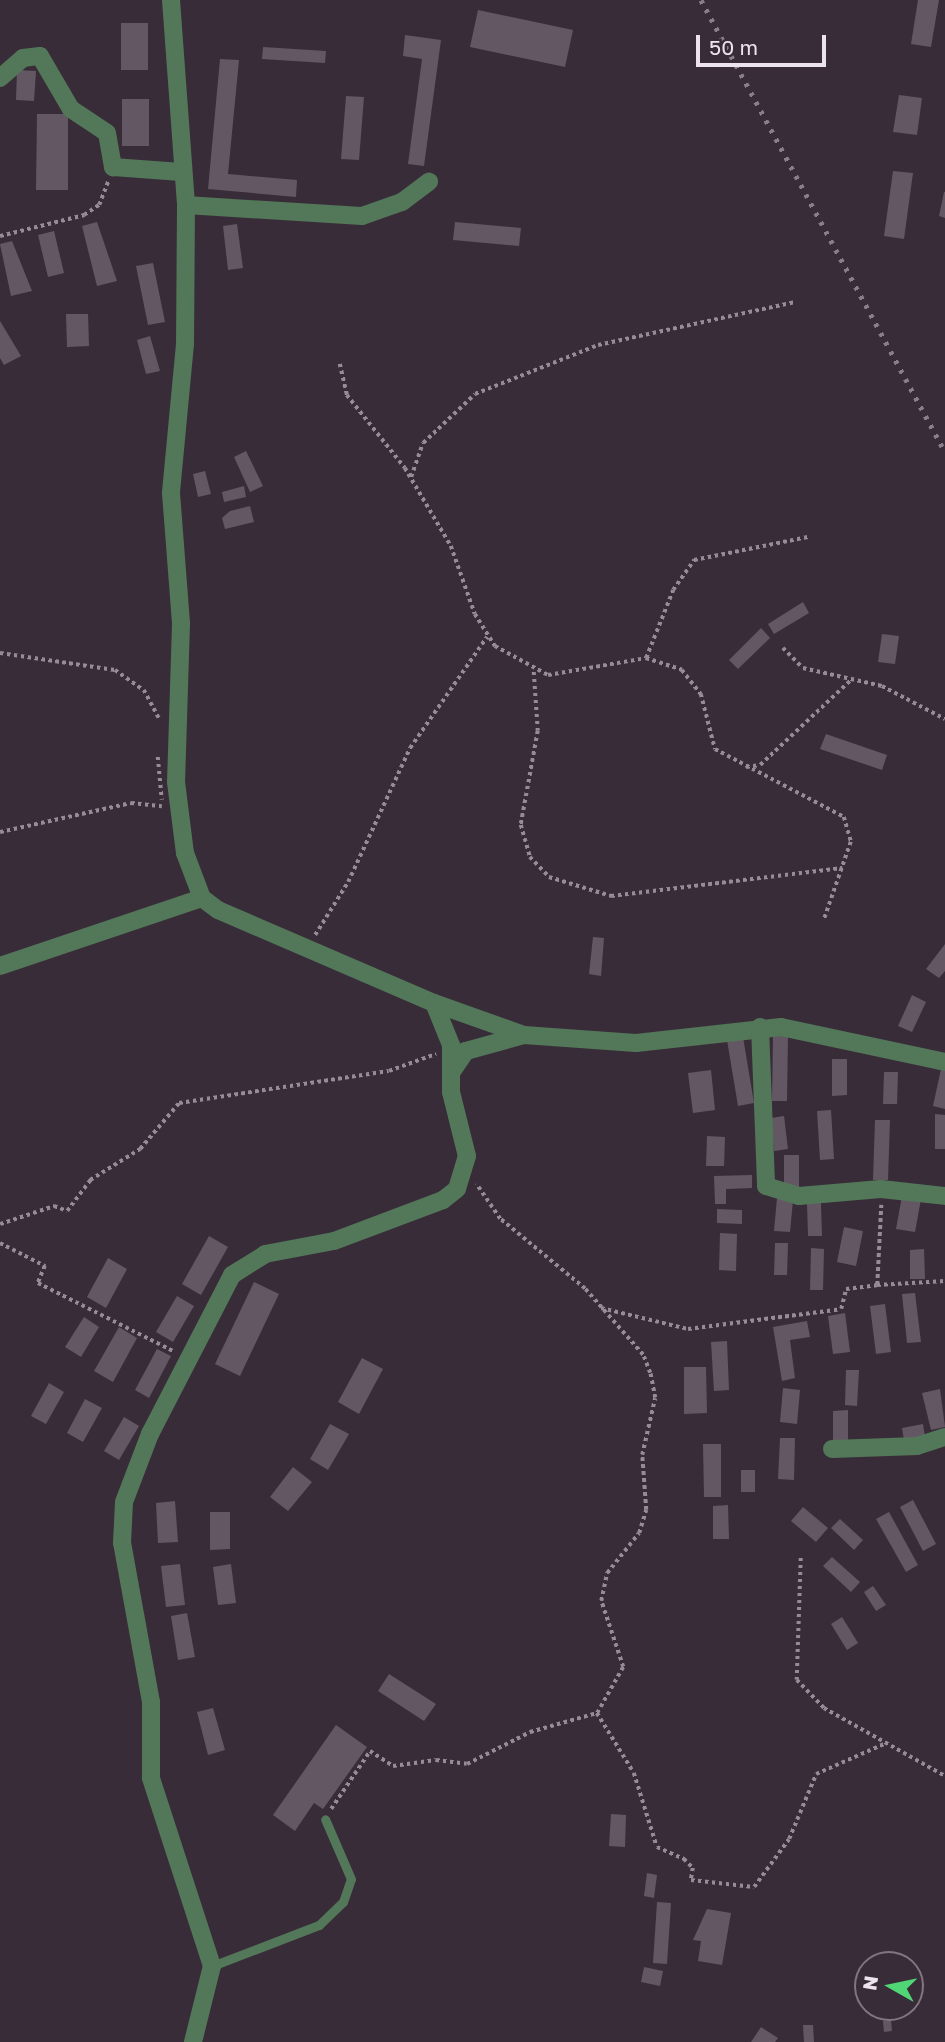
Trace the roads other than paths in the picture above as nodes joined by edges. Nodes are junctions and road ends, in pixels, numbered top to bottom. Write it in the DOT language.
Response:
graph roads {
  1 [pos="171,0"];
  2 [pos="0,78"];
  3 [pos="181,172"];
  4 [pos="429,182"];
  5 [pos="186,205"];
  6 [pos="202,898"];
  7 [pos="0,966"];
  8 [pos="434,1003"];
  9 [pos="760,1027"];
  10 [pos="524,1035"];
  11 [pos="452,1062"];
  12 [pos="945,1062"];
  13 [pos="945,1196"];
  14 [pos="945,1437"];
  15 [pos="832,1449"];
  16 [pos="325,1819"];
  17 [pos="212,1966"];
  18 [pos="193,2042"];
  1 -- 3 [label="street"];
  2 -- 3 [label="street"];
  3 -- 5 [label="street"];
  4 -- 5 [label="street"];
  5 -- 6 [label="street"];
  6 -- 7 [label="street"];
  6 -- 8 [label="street"];
  8 -- 10 [label="street"];
  8 -- 11 [label="street"];
  9 -- 10 [label="street"];
  9 -- 12 [label="street"];
  9 -- 13 [label="street"];
  10 -- 11 [label="street"];
  11 -- 17 [label="street"];
  14 -- 15 [label="street"];
  16 -- 17 [label="lane"];
  17 -- 18 [label="street"];
}
